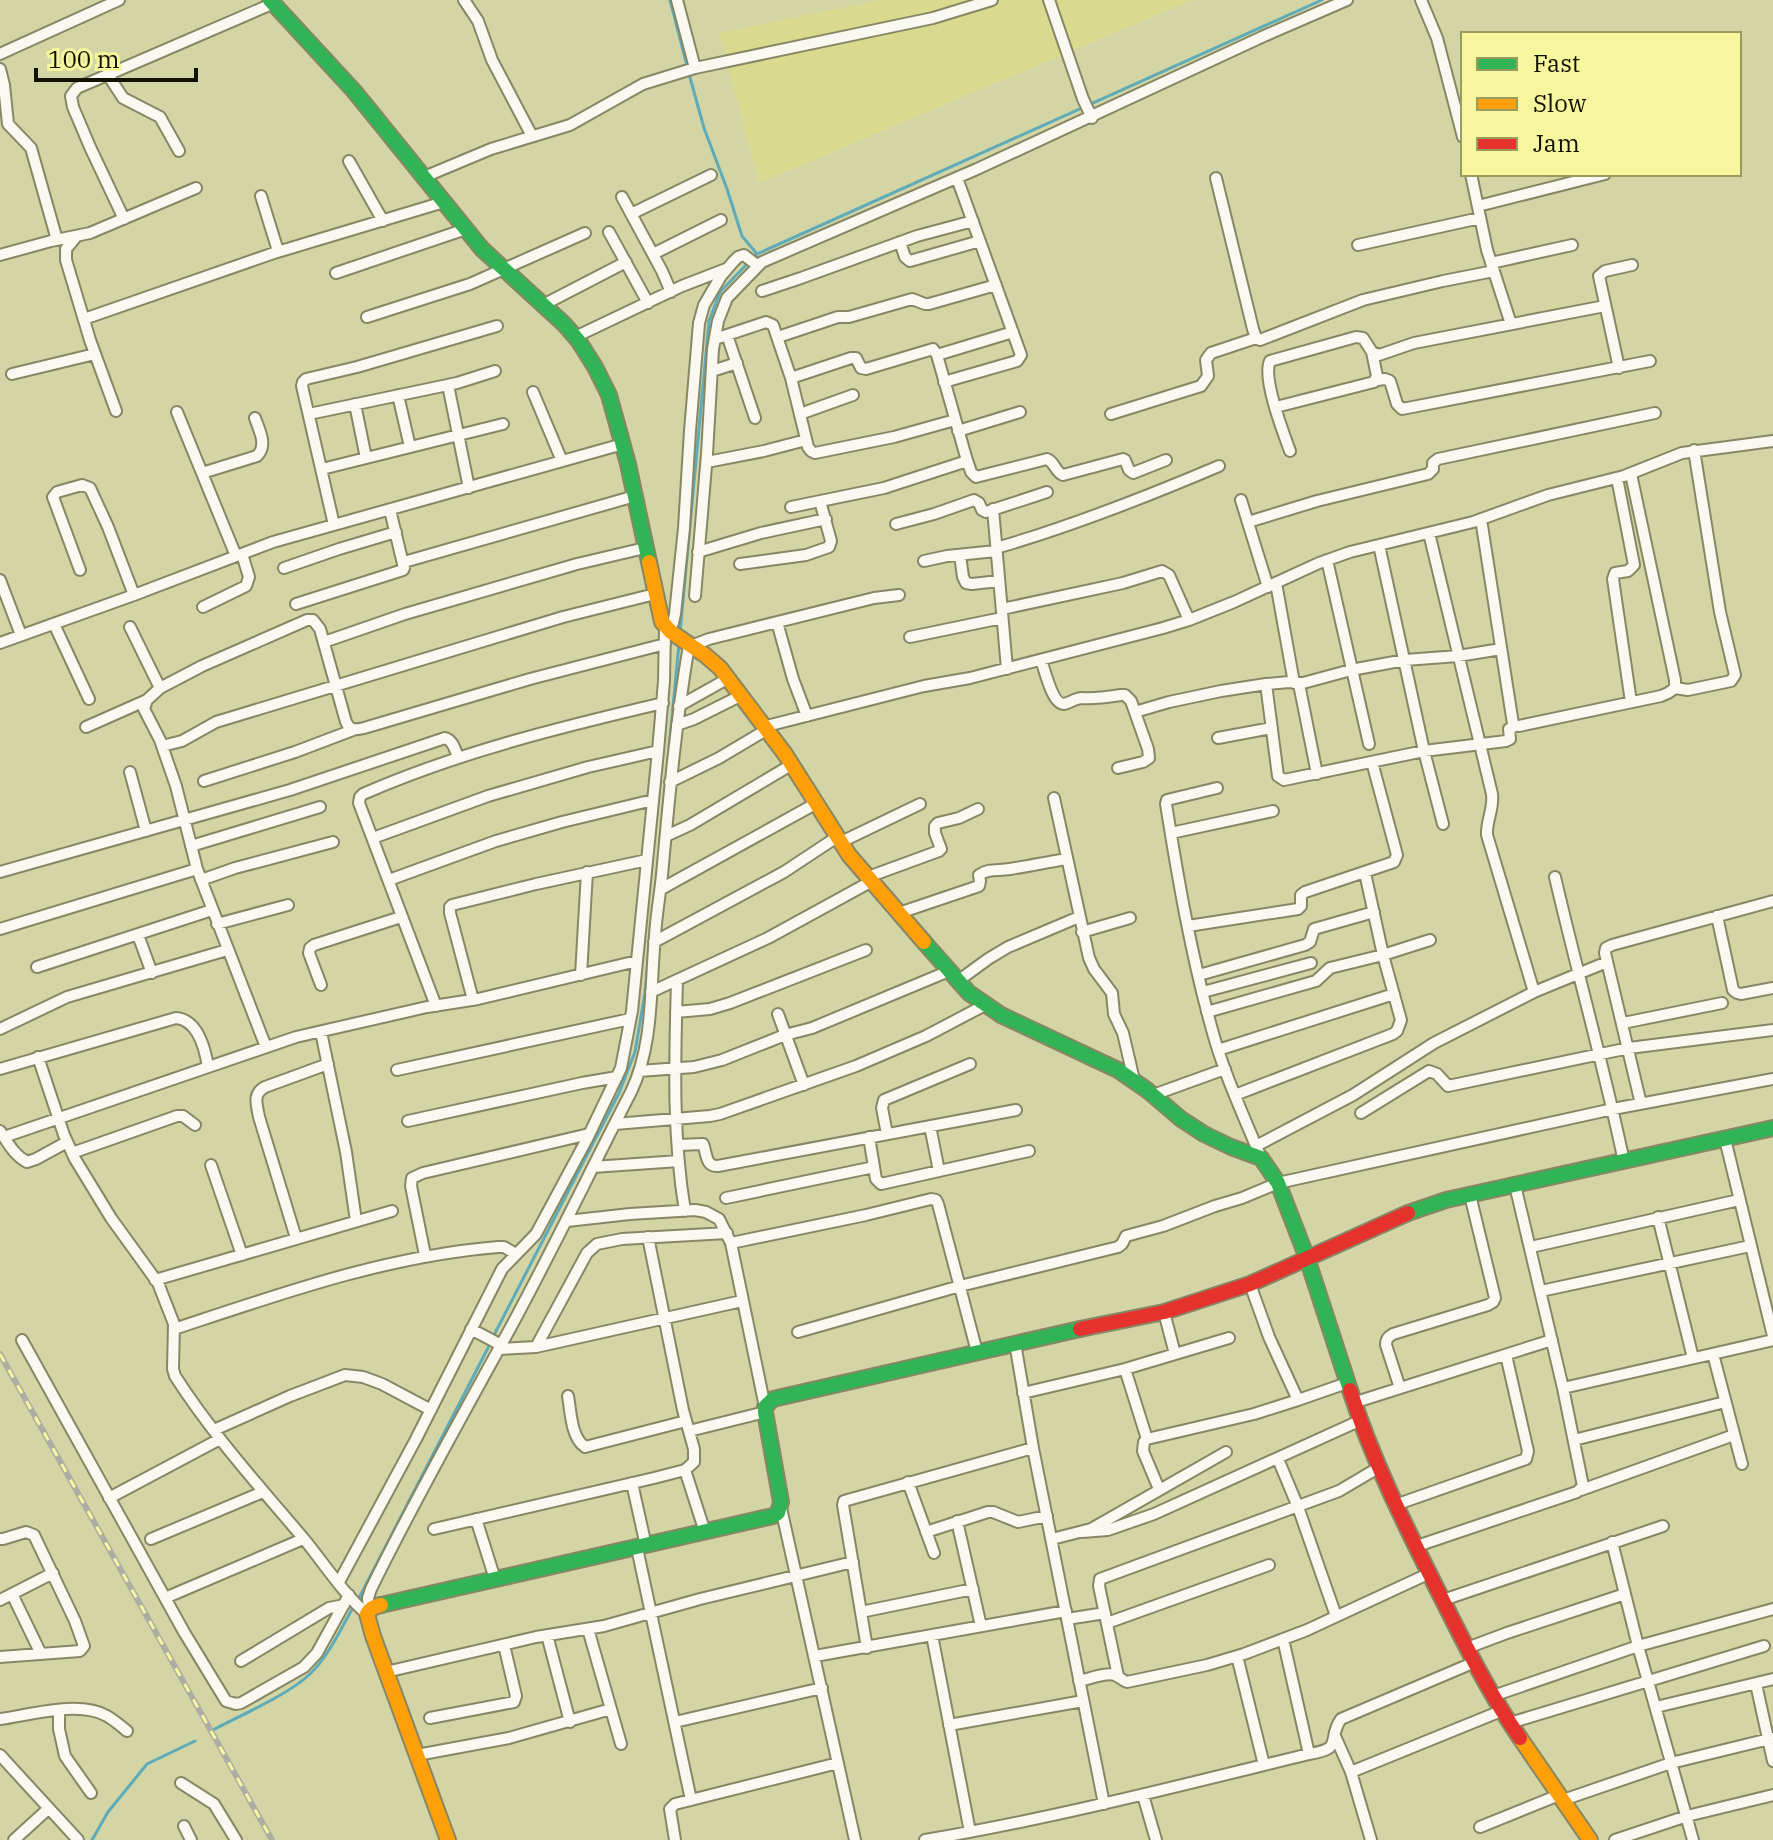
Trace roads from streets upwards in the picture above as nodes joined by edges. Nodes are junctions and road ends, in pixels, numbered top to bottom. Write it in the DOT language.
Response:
graph roads {
  1 [pos="119,0"];
  2 [pos="464,0"];
  3 [pos="677,0"];
  4 [pos="992,0"];
  5 [pos="1049,0"];
  6 [pos="1347,0"];
  7 [pos="1421,0"];
  8 [pos="272,2"];
  9 [pos="98,4"];
  10 [pos="0,54"];
  11 [pos="695,68"];
  12 [pos="0,69"];
  13 [pos="108,75"];
  14 [pos="2,86"];
  15 [pos="1091,115"];
  16 [pos="1461,129"];
  17 [pos="532,136"];
  18 [pos="179,151"];
  19 [pos="349,161"];
  20 [pos="711,175"];
  21 [pos="1471,176"];
  22 [pos="1596,176"];
  23 [pos="424,177"];
  24 [pos="957,178"];
  25 [pos="1216,178"];
  26 [pos="196,188"];
  27 [pos="261,196"];
  28 [pos="622,197"];
  29 [pos="444,202"];
  30 [pos="1478,206"];
  31 [pos="631,214"];
  32 [pos="1480,218"];
  33 [pos="124,219"];
  34 [pos="721,220"];
  35 [pos="383,221"];
  36 [pos="973,221"];
  37 [pos="466,229"];
  38 [pos="609,232"];
  39 [pos="585,233"];
  40 [pos="76,237"];
  41 [pos="57,240"];
  42 [pos="980,241"];
  43 [pos="900,242"];
  44 [pos="1358,245"];
  45 [pos="1572,245"];
  46 [pos="278,251"];
  47 [pos="653,254"];
  48 [pos="0,255"];
  49 [pos="753,261"];
  50 [pos="626,262"];
  51 [pos="1632,265"];
  52 [pos="1492,267"];
  53 [pos="726,269"];
  54 [pos="504,270"];
  55 [pos="336,273"];
  56 [pos="996,285"];
  57 [pos="762,291"];
  58 [pos="671,292"];
  59 [pos="648,303"];
  60 [pos="543,305"];
  61 [pos="1605,306"];
  62 [pos="367,317"];
  63 [pos="84,319"];
  64 [pos="1511,324"];
  65 [pos="497,326"];
  66 [pos="1013,332"];
  67 [pos="727,335"];
  68 [pos="575,337"];
  69 [pos="778,337"];
  70 [pos="1256,338"];
  71 [pos="715,339"];
  72 [pos="1372,352"];
  73 [pos="95,354"];
  74 [pos="937,355"];
  75 [pos="1650,361"];
  76 [pos="737,363"];
  77 [pos="1619,368"];
  78 [pos="495,371"];
  79 [pos="712,371"];
  80 [pos="12,374"];
  81 [pos="791,378"];
  82 [pos="1377,380"];
  83 [pos="944,382"];
  84 [pos="448,385"];
  85 [pos="533,392"];
  86 [pos="398,395"];
  87 [pos="853,395"];
  88 [pos="355,404"];
  89 [pos="1276,407"];
  90 [pos="116,411"];
  91 [pos="177,412"];
  92 [pos="1020,412"];
  93 [pos="1655,413"];
  94 [pos="309,414"];
  95 [pos="800,414"];
  96 [pos="1111,414"];
  97 [pos="255,418"];
  98 [pos="755,418"];
  99 [pos="503,424"];
  100 [pos="956,426"];
  101 [pos="458,435"];
  102 [pos="806,440"];
  103 [pos="1773,441"];
  104 [pos="623,444"];
  105 [pos="410,447"];
  106 [pos="1694,450"];
  107 [pos="1290,451"];
  108 [pos="366,458"];
  109 [pos="1166,460"];
  110 [pos="562,461"];
  111 [pos="967,461"];
  112 [pos="707,462"];
  113 [pos="1219,466"];
  114 [pos="322,469"];
  115 [pos="202,473"];
  116 [pos="1631,474"];
  117 [pos="1617,478"];
  118 [pos="469,488"];
  119 [pos="1047,492"];
  120 [pos="635,496"];
  121 [pos="1241,500"];
  122 [pos="820,501"];
  123 [pos="791,507"];
  124 [pos="993,509"];
  125 [pos="390,510"];
  126 [pos="826,519"];
  127 [pos="1481,519"];
  128 [pos="1248,522"];
  129 [pos="896,524"];
  130 [pos="334,525"];
  131 [pos="396,532"];
  132 [pos="1429,533"];
  133 [pos="1379,545"];
  134 [pos="645,548"];
  135 [pos="996,550"];
  136 [pos="698,552"];
  137 [pos="239,555"];
  138 [pos="960,555"];
  139 [pos="1327,560"];
  140 [pos="924,561"];
  141 [pos="404,562"];
  142 [pos="740,564"];
  143 [pos="284,568"];
  144 [pos="80,570"];
  145 [pos="0,580"];
  146 [pos="999,581"];
  147 [pos="1272,585"];
  148 [pos="655,594"];
  149 [pos="134,595"];
  150 [pos="899,595"];
  151 [pos="695,596"];
  152 [pos="296,604"];
  153 [pos="203,607"];
  154 [pos="1002,613"];
  155 [pos="1189,620"];
  156 [pos="777,622"];
  157 [pos="54,624"];
  158 [pos="130,627"];
  159 [pos="667,633"];
  160 [pos="21,635"];
  161 [pos="910,637"];
  162 [pos="324,642"];
  163 [pos="0,643"];
  164 [pos="689,645"];
  165 [pos="1501,649"];
  166 [pos="1458,656"];
  167 [pos="1041,660"];
  168 [pos="1405,660"];
  169 [pos="1007,669"];
  170 [pos="1351,670"];
  171 [pos="727,679"];
  172 [pos="1296,683"];
  173 [pos="1266,684"];
  174 [pos="336,686"];
  175 [pos="160,688"];
  176 [pos="1675,688"];
  177 [pos="740,696"];
  178 [pos="89,699"];
  179 [pos="147,700"];
  180 [pos="1631,702"];
  181 [pos="663,703"];
  182 [pos="679,706"];
  183 [pos="1135,712"];
  184 [pos="807,716"];
  185 [pos="677,725"];
  186 [pos="1515,726"];
  187 [pos="86,727"];
  188 [pos="765,728"];
  189 [pos="1272,728"];
  190 [pos="353,730"];
  191 [pos="1218,738"];
  192 [pos="1369,744"];
  193 [pos="1478,744"];
  194 [pos="162,746"];
  195 [pos="658,751"];
  196 [pos="1424,751"];
  197 [pos="458,757"];
  198 [pos="1372,762"];
  199 [pos="791,765"];
  200 [pos="1118,768"];
  201 [pos="130,772"];
  202 [pos="1317,774"];
  203 [pos="204,781"];
  204 [pos="670,782"];
  205 [pos="1217,788"];
  206 [pos="1054,798"];
  207 [pos="653,800"];
  208 [pos="815,804"];
  209 [pos="920,804"];
  210 [pos="320,807"];
  211 [pos="978,809"];
  212 [pos="1273,811"];
  213 [pos="184,820"];
  214 [pos="1443,824"];
  215 [pos="146,831"];
  216 [pos="1171,833"];
  217 [pos="666,836"];
  218 [pos="373,838"];
  219 [pos="839,839"];
  220 [pos="333,842"];
  221 [pos="191,846"];
  222 [pos="1067,859"];
  223 [pos="647,860"];
  224 [pos="0,872"];
  225 [pos="587,872"];
  226 [pos="1365,873"];
  227 [pos="199,874"];
  228 [pos="1555,877"];
  229 [pos="870,879"];
  230 [pos="389,880"];
  231 [pos="661,889"];
  232 [pos="1773,901"];
  233 [pos="288,905"];
  234 [pos="212,910"];
  235 [pos="1374,912"];
  236 [pos="899,913"];
  237 [pos="1717,916"];
  238 [pos="401,917"];
  239 [pos="1079,917"];
  240 [pos="1130,918"];
  241 [pos="217,924"];
  242 [pos="1188,926"];
  243 [pos="0,929"];
  244 [pos="1082,932"];
  245 [pos="138,935"];
  246 [pos="1430,940"];
  247 [pos="654,942"];
  248 [pos="227,950"];
  249 [pos="866,950"];
  250 [pos="1383,955"];
  251 [pos="637,961"];
  252 [pos="1607,962"];
  253 [pos="1311,963"];
  254 [pos="37,967"];
  255 [pos="152,973"];
  256 [pos="1577,974"];
  257 [pos="581,975"];
  258 [pos="1199,975"];
  259 [pos="953,976"];
  260 [pos="677,980"];
  261 [pos="321,985"];
  262 [pos="1773,988"];
  263 [pos="651,992"];
  264 [pos="1203,992"];
  265 [pos="1534,992"];
  266 [pos="1394,994"];
  267 [pos="473,1000"];
  268 [pos="1722,1003"];
  269 [pos="985,1005"];
  270 [pos="436,1006"];
  271 [pos="676,1012"];
  272 [pos="1207,1012"];
  273 [pos="778,1014"];
  274 [pos="630,1019"];
  275 [pos="1623,1023"];
  276 [pos="0,1029"];
  277 [pos="1773,1030"];
  278 [pos="321,1032"];
  279 [pos="785,1035"];
  280 [pos="266,1047"];
  281 [pos="1629,1048"];
  282 [pos="1218,1050"];
  283 [pos="1421,1051"];
  284 [pos="1598,1054"];
  285 [pos="38,1057"];
  286 [pos="328,1064"];
  287 [pos="970,1064"];
  288 [pos="208,1067"];
  289 [pos="674,1068"];
  290 [pos="0,1069"];
  291 [pos="1225,1069"];
  292 [pos="397,1070"];
  293 [pos="639,1071"];
  294 [pos="1429,1071"];
  295 [pos="617,1077"];
  296 [pos="1773,1079"];
  297 [pos="1134,1080"];
  298 [pos="804,1085"];
  299 [pos="1153,1095"];
  300 [pos="1235,1095"];
  301 [pos="1641,1104"];
  302 [pos="1613,1109"];
  303 [pos="1016,1110"];
  304 [pos="1361,1113"];
  305 [pos="58,1118"];
  306 [pos="675,1119"];
  307 [pos="408,1121"];
  308 [pos="615,1124"];
  309 [pos="195,1125"];
  310 [pos="930,1126"];
  311 [pos="1773,1128"];
  312 [pos="2,1134"];
  313 [pos="589,1134"];
  314 [pos="887,1134"];
  315 [pos="869,1137"];
  316 [pos="1725,1139"];
  317 [pos="67,1142"];
  318 [pos="678,1145"];
  319 [pos="1029,1151"];
  320 [pos="1259,1152"];
  321 [pos="72,1153"];
  322 [pos="679,1161"];
  323 [pos="1624,1162"];
  324 [pos="211,1165"];
  325 [pos="593,1167"];
  326 [pos="874,1167"];
  327 [pos="939,1171"];
  328 [pos="1278,1183"];
  329 [pos="1515,1185"];
  330 [pos="1470,1195"];
  331 [pos="726,1198"];
  332 [pos="1739,1200"];
  333 [pos="392,1211"];
  334 [pos="685,1211"];
  335 [pos="1658,1217"];
  336 [pos="356,1221"];
  337 [pos="567,1221"];
  338 [pos="648,1237"];
  339 [pos="296,1238"];
  340 [pos="729,1238"];
  341 [pos="1750,1246"];
  342 [pos="1531,1247"];
  343 [pos="516,1254"];
  344 [pos="242,1255"];
  345 [pos="425,1255"];
  346 [pos="1307,1258"];
  347 [pos="1669,1264"];
  348 [pos="155,1280"];
  349 [pos="1250,1284"];
  350 [pos="960,1286"];
  351 [pos="1541,1291"];
  352 [pos="742,1301"];
  353 [pos="1164,1312"];
  354 [pos="665,1318"];
  355 [pos="174,1329"];
  356 [pos="471,1329"];
  357 [pos="798,1332"];
  358 [pos="1229,1338"];
  359 [pos="1773,1338"];
  360 [pos="22,1340"];
  361 [pos="1552,1340"];
  362 [pos="1015,1343"];
  363 [pos="499,1345"];
  364 [pos="536,1347"];
  365 [pos="977,1352"];
  366 [pos="1175,1354"];
  367 [pos="1713,1354"];
  368 [pos="1506,1355"];
  369 [pos="1693,1358"];
  370 [pos="1125,1369"];
  371 [pos="1347,1383"];
  372 [pos="1400,1388"];
  373 [pos="1563,1388"];
  374 [pos="1023,1393"];
  375 [pos="568,1396"];
  376 [pos="1298,1400"];
  377 [pos="1725,1402"];
  378 [pos="1353,1403"];
  379 [pos="431,1410"];
  380 [pos="765,1410"];
  381 [pos="1359,1421"];
  382 [pos="687,1426"];
  383 [pos="217,1435"];
  384 [pos="1734,1435"];
  385 [pos="1147,1439"];
  386 [pos="1574,1440"];
  387 [pos="1033,1448"];
  388 [pos="1226,1452"];
  389 [pos="1278,1459"];
  390 [pos="1742,1464"];
  391 [pos="1378,1468"];
  392 [pos="685,1470"];
  393 [pos="908,1482"];
  394 [pos="632,1483"];
  395 [pos="1159,1489"];
  396 [pos="1581,1490"];
  397 [pos="263,1492"];
  398 [pos="109,1498"];
  399 [pos="1395,1505"];
  400 [pos="1298,1507"];
  401 [pos="781,1508"];
  402 [pos="1047,1516"];
  403 [pos="476,1519"];
  404 [pos="957,1521"];
  405 [pos="1663,1526"];
  406 [pos="434,1529"];
  407 [pos="705,1532"];
  408 [pos="926,1532"];
  409 [pos="1082,1532"];
  410 [pos="0,1539"];
  411 [pos="151,1539"];
  412 [pos="303,1539"];
  413 [pos="1052,1539"];
  414 [pos="1612,1542"];
  415 [pos="1417,1546"];
  416 [pos="642,1547"];
  417 [pos="934,1553"];
  418 [pos="853,1562"];
  419 [pos="1269,1565"];
  420 [pos="53,1573"];
  421 [pos="1430,1573"];
  422 [pos="795,1575"];
  423 [pos="495,1579"];
  424 [pos="339,1582"];
  425 [pos="973,1589"];
  426 [pos="12,1594"];
  427 [pos="1625,1594"];
  428 [pos="165,1598"];
  429 [pos="0,1600"];
  430 [pos="1443,1600"];
  431 [pos="357,1605"];
  432 [pos="1773,1609"];
  433 [pos="861,1612"];
  434 [pos="652,1613"];
  435 [pos="1066,1615"];
  436 [pos="1336,1616"];
  437 [pos="1106,1618"];
  438 [pos="981,1626"];
  439 [pos="588,1629"];
  440 [pos="547,1635"];
  441 [pos="932,1635"];
  442 [pos="1283,1639"];
  443 [pos="504,1645"];
  444 [pos="1638,1646"];
  445 [pos="1764,1646"];
  446 [pos="867,1648"];
  447 [pos="1467,1648"];
  448 [pos="41,1654"];
  449 [pos="815,1656"];
  450 [pos="1237,1656"];
  451 [pos="0,1657"];
  452 [pos="241,1661"];
  453 [pos="1475,1662"];
  454 [pos="386,1672"];
  455 [pos="1118,1676"];
  456 [pos="1773,1679"];
  457 [pos="1079,1681"];
  458 [pos="1649,1681"];
  459 [pos="1756,1684"];
  460 [pos="822,1688"];
  461 [pos="1493,1696"];
  462 [pos="1083,1701"];
  463 [pos="1656,1707"];
  464 [pos="611,1709"];
  465 [pos="59,1710"];
  466 [pos="1505,1717"];
  467 [pos="430,1718"];
  468 [pos="0,1719"];
  469 [pos="570,1722"];
  470 [pos="675,1722"];
  471 [pos="949,1725"];
  472 [pos="127,1731"];
  473 [pos="1335,1736"];
  474 [pos="1771,1738"];
  475 [pos="621,1744"];
  476 [pos="1309,1754"];
  477 [pos="0,1755"];
  478 [pos="417,1755"];
  479 [pos="1773,1761"];
  480 [pos="838,1763"];
  481 [pos="1671,1763"];
  482 [pos="1264,1765"];
  483 [pos="1351,1772"];
  484 [pos="181,1783"];
  485 [pos="91,1793"];
  486 [pos="1143,1795"];
  487 [pos="1773,1795"];
  488 [pos="1561,1797"];
  489 [pos="691,1800"];
  490 [pos="1104,1804"];
  491 [pos="48,1809"];
  492 [pos="1687,1816"];
  493 [pos="184,1826"];
  494 [pos="1480,1827"];
  495 [pos="970,1832"];
  496 [pos="14,1840"];
  497 [pos="78,1840"];
  498 [pos="191,1840"];
  499 [pos="236,1840"];
  500 [pos="448,1840"];
  501 [pos="675,1840"];
  502 [pos="855,1840"];
  503 [pos="925,1840"];
  504 [pos="1156,1840"];
  505 [pos="1371,1840"];
  506 [pos="1590,1840"];
  507 [pos="1615,1840"];
  508 [pos="1693,1840"];
  1 -- 9 [label="street"];
  2 -- 17 [label="street"];
  3 -- 11 [label="street"];
  4 -- 11 [label="street"];
  5 -- 15 [label="street"];
  6 -- 15 [label="street"];
  7 -- 16 [label="street"];
  8 -- 13 [label="street"];
  8 -- 23 [label="street"];
  9 -- 10 [label="street"];
  11 -- 17 [label="street"];
  12 -- 14 [label="street"];
  13 -- 18 [label="street"];
  13 -- 33 [label="street"];
  14 -- 41 [label="street"];
  15 -- 24 [label="street"];
  17 -- 23 [label="street"];
  19 -- 35 [label="street"];
  20 -- 31 [label="street"];
  21 -- 30 [label="street"];
  22 -- 30 [label="street"];
  23 -- 29 [label="street"];
  24 -- 36 [label="street"];
  24 -- 49 [label="street"];
  25 -- 70 [label="street"];
  26 -- 33 [label="street"];
  27 -- 46 [label="street"];
  28 -- 31 [label="street"];
  29 -- 35 [label="street"];
  29 -- 37 [label="street"];
  30 -- 32 [label="street"];
  31 -- 47 [label="street"];
  32 -- 44 [label="street"];
  32 -- 52 [label="street"];
  33 -- 40 [label="street"];
  34 -- 47 [label="street"];
  35 -- 46 [label="street"];
  36 -- 42 [label="street"];
  36 -- 43 [label="street"];
  37 -- 54 [label="street"];
  37 -- 55 [label="street"];
  38 -- 50 [label="street"];
  39 -- 54 [label="street"];
  40 -- 41 [label="street"];
  40 -- 63 [label="street"];
  41 -- 48 [label="street"];
  42 -- 43 [label="street"];
  42 -- 56 [label="street"];
  43 -- 57 [label="street"];
  45 -- 52 [label="street"];
  46 -- 63 [label="street"];
  47 -- 58 [label="street"];
  49 -- 53 [label="street"];
  49 -- 71 [label="street"];
  50 -- 59 [label="street"];
  50 -- 60 [label="street"];
  51 -- 61 [label="street"];
  52 -- 64 [label="street"];
  52 -- 70 [label="street"];
  53 -- 58 [label="street"];
  53 -- 159 [label="street"];
  54 -- 60 [label="street"];
  54 -- 62 [label="street"];
  56 -- 66 [label="street"];
  56 -- 69 [label="street"];
  58 -- 59 [label="street"];
  59 -- 68 [label="street"];
  60 -- 68 [label="street"];
  61 -- 64 [label="street"];
  61 -- 77 [label="street"];
  63 -- 73 [label="street"];
  64 -- 72 [label="street"];
  65 -- 94 [label="street"];
  66 -- 74 [label="street"];
  66 -- 83 [label="street"];
  67 -- 69 [label="street"];
  67 -- 71 [label="street"];
  67 -- 76 [label="street"];
  68 -- 104 [label="street"];
  69 -- 81 [label="street"];
  70 -- 96 [label="street"];
  71 -- 79 [label="street"];
  72 -- 82 [label="street"];
  72 -- 89 [label="street"];
  73 -- 80 [label="street"];
  73 -- 90 [label="street"];
  74 -- 81 [label="street"];
  74 -- 83 [label="street"];
  75 -- 77 [label="street"];
  76 -- 79 [label="street"];
  76 -- 98 [label="street"];
  77 -- 82 [label="street"];
  78 -- 84 [label="street"];
  79 -- 112 [label="street"];
  81 -- 95 [label="street"];
  82 -- 89 [label="street"];
  83 -- 100 [label="street"];
  84 -- 86 [label="street"];
  84 -- 101 [label="street"];
  85 -- 110 [label="street"];
  86 -- 88 [label="street"];
  86 -- 105 [label="street"];
  87 -- 95 [label="street"];
  88 -- 94 [label="street"];
  88 -- 108 [label="street"];
  89 -- 107 [label="street"];
  91 -- 115 [label="street"];
  92 -- 100 [label="street"];
  93 -- 128 [label="street"];
  94 -- 114 [label="street"];
  95 -- 102 [label="street"];
  97 -- 115 [label="street"];
  99 -- 101 [label="street"];
  100 -- 102 [label="street"];
  100 -- 111 [label="street"];
  101 -- 105 [label="street"];
  101 -- 118 [label="street"];
  102 -- 112 [label="street"];
  103 -- 106 [label="street"];
  104 -- 110 [label="street"];
  104 -- 120 [label="street"];
  105 -- 108 [label="street"];
  106 -- 116 [label="street"];
  106 -- 176 [label="street"];
  108 -- 114 [label="street"];
  109 -- 111 [label="street"];
  110 -- 118 [label="street"];
  111 -- 122 [label="street"];
  112 -- 136 [label="street"];
  113 -- 135 [label="street"];
  114 -- 130 [label="street"];
  115 -- 137 [label="street"];
  116 -- 117 [label="street"];
  116 -- 176 [label="street"];
  117 -- 127 [label="street"];
  117 -- 180 [label="street"];
  118 -- 125 [label="street"];
  119 -- 124 [label="street"];
  120 -- 134 [label="street"];
  120 -- 141 [label="street"];
  121 -- 128 [label="street"];
  122 -- 123 [label="street"];
  122 -- 126 [label="street"];
  124 -- 129 [label="street"];
  124 -- 135 [label="street"];
  125 -- 130 [label="street"];
  125 -- 131 [label="street"];
  126 -- 136 [label="street"];
  126 -- 142 [label="street"];
  127 -- 132 [label="street"];
  127 -- 165 [label="street"];
  128 -- 147 [label="street"];
  130 -- 137 [label="street"];
  131 -- 141 [label="street"];
  131 -- 143 [label="street"];
  132 -- 133 [label="street"];
  132 -- 166 [label="street"];
  133 -- 139 [label="street"];
  133 -- 168 [label="street"];
  134 -- 148 [label="street"];
  134 -- 162 [label="street"];
  135 -- 138 [label="street"];
  135 -- 146 [label="street"];
  136 -- 151 [label="street"];
  137 -- 149 [label="street"];
  137 -- 153 [label="street"];
  138 -- 140 [label="street"];
  138 -- 146 [label="street"];
  139 -- 147 [label="street"];
  139 -- 170 [label="street"];
  141 -- 152 [label="street"];
  144 -- 149 [label="street"];
  145 -- 160 [label="street"];
  146 -- 154 [label="street"];
  147 -- 155 [label="street"];
  147 -- 172 [label="street"];
  148 -- 159 [label="street"];
  148 -- 174 [label="street"];
  149 -- 157 [label="street"];
  150 -- 156 [label="street"];
  154 -- 155 [label="street"];
  154 -- 161 [label="street"];
  154 -- 169 [label="street"];
  155 -- 167 [label="street"];
  156 -- 164 [label="street"];
  156 -- 184 [label="street"];
  157 -- 160 [label="street"];
  157 -- 178 [label="street"];
  158 -- 175 [label="street"];
  159 -- 164 [label="street"];
  159 -- 181 [label="street"];
  159 -- 190 [label="street"];
  160 -- 163 [label="street"];
  162 -- 174 [label="street"];
  162 -- 175 [label="street"];
  164 -- 171 [label="street"];
  164 -- 182 [label="street"];
  165 -- 166 [label="street"];
  165 -- 186 [label="street"];
  166 -- 168 [label="street"];
  166 -- 193 [label="street"];
  167 -- 169 [label="street"];
  167 -- 183 [label="street"];
  168 -- 170 [label="street"];
  168 -- 196 [label="street"];
  169 -- 184 [label="street"];
  170 -- 172 [label="street"];
  170 -- 192 [label="street"];
  171 -- 177 [label="street"];
  171 -- 182 [label="street"];
  172 -- 173 [label="street"];
  172 -- 202 [label="street"];
  173 -- 183 [label="street"];
  173 -- 189 [label="street"];
  174 -- 190 [label="street"];
  174 -- 194 [label="street"];
  175 -- 179 [label="street"];
  176 -- 180 [label="street"];
  177 -- 185 [label="street"];
  177 -- 188 [label="street"];
  179 -- 187 [label="street"];
  179 -- 194 [label="street"];
  180 -- 186 [label="street"];
  181 -- 195 [label="street"];
  181 -- 197 [label="street"];
  182 -- 185 [label="street"];
  183 -- 200 [label="street"];
  184 -- 188 [label="street"];
  185 -- 204 [label="street"];
  186 -- 193 [label="street"];
  188 -- 199 [label="street"];
  188 -- 204 [label="street"];
  189 -- 191 [label="street"];
  189 -- 202 [label="street"];
  190 -- 203 [label="street"];
  193 -- 196 [label="street"];
  193 -- 265 [label="street"];
  194 -- 213 [label="street"];
  195 -- 207 [label="street"];
  195 -- 218 [label="street"];
  196 -- 198 [label="street"];
  196 -- 214 [label="street"];
  197 -- 213 [label="street"];
  197 -- 218 [label="street"];
  198 -- 202 [label="street"];
  198 -- 226 [label="street"];
  199 -- 208 [label="street"];
  199 -- 217 [label="street"];
  201 -- 215 [label="street"];
  204 -- 217 [label="street"];
  205 -- 216 [label="street"];
  206 -- 222 [label="street"];
  207 -- 223 [label="street"];
  207 -- 230 [label="street"];
  208 -- 219 [label="street"];
  208 -- 231 [label="street"];
  209 -- 219 [label="street"];
  210 -- 221 [label="street"];
  211 -- 229 [label="street"];
  212 -- 216 [label="street"];
  213 -- 215 [label="street"];
  213 -- 221 [label="street"];
  215 -- 224 [label="street"];
  216 -- 242 [label="street"];
  217 -- 231 [label="street"];
  218 -- 230 [label="street"];
  219 -- 229 [label="street"];
  219 -- 247 [label="street"];
  220 -- 227 [label="street"];
  221 -- 227 [label="street"];
  222 -- 236 [label="street"];
  222 -- 239 [label="street"];
  223 -- 225 [label="street"];
  223 -- 251 [label="street"];
  225 -- 257 [label="street"];
  225 -- 267 [label="street"];
  226 -- 235 [label="street"];
  226 -- 242 [label="street"];
  227 -- 234 [label="street"];
  227 -- 243 [label="street"];
  228 -- 256 [label="street"];
  229 -- 236 [label="street"];
  229 -- 260 [label="street"];
  230 -- 238 [label="street"];
  231 -- 247 [label="street"];
  232 -- 237 [label="street"];
  233 -- 241 [label="street"];
  234 -- 241 [label="street"];
  234 -- 245 [label="street"];
  235 -- 250 [label="street"];
  235 -- 258 [label="street"];
  236 -- 259 [label="street"];
  237 -- 252 [label="street"];
  237 -- 262 [label="street"];
  238 -- 261 [label="street"];
  238 -- 270 [label="street"];
  239 -- 244 [label="street"];
  239 -- 259 [label="street"];
  240 -- 244 [label="street"];
  241 -- 248 [label="street"];
  242 -- 258 [label="street"];
  244 -- 297 [label="street"];
  245 -- 254 [label="street"];
  245 -- 255 [label="street"];
  246 -- 250 [label="street"];
  247 -- 263 [label="street"];
  248 -- 255 [label="street"];
  248 -- 280 [label="street"];
  249 -- 271 [label="street"];
  250 -- 266 [label="street"];
  250 -- 272 [label="street"];
  251 -- 257 [label="street"];
  251 -- 274 [label="street"];
  252 -- 256 [label="street"];
  252 -- 275 [label="street"];
  253 -- 264 [label="street"];
  255 -- 276 [label="street"];
  256 -- 265 [label="street"];
  256 -- 284 [label="street"];
  257 -- 267 [label="street"];
  258 -- 264 [label="street"];
  259 -- 269 [label="street"];
  259 -- 279 [label="street"];
  260 -- 263 [label="street"];
  260 -- 271 [label="street"];
  263 -- 293 [label="street"];
  264 -- 272 [label="street"];
  265 -- 283 [label="street"];
  266 -- 282 [label="street"];
  266 -- 300 [label="street"];
  267 -- 270 [label="street"];
  268 -- 275 [label="street"];
  269 -- 297 [label="street"];
  269 -- 298 [label="street"];
  270 -- 278 [label="street"];
  271 -- 289 [label="street"];
  272 -- 282 [label="street"];
  273 -- 279 [label="street"];
  274 -- 292 [label="street"];
  274 -- 295 [label="street"];
  275 -- 281 [label="street"];
  277 -- 281 [label="street"];
  278 -- 280 [label="street"];
  278 -- 286 [label="street"];
  279 -- 289 [label="street"];
  279 -- 298 [label="street"];
  280 -- 288 [label="street"];
  281 -- 284 [label="street"];
  281 -- 301 [label="street"];
  282 -- 291 [label="street"];
  283 -- 294 [label="street"];
  283 -- 320 [label="street"];
  284 -- 294 [label="street"];
  284 -- 302 [label="street"];
  285 -- 288 [label="street"];
  285 -- 290 [label="street"];
  285 -- 305 [label="street"];
  286 -- 336 [label="street"];
  286 -- 339 [label="street"];
  287 -- 314 [label="street"];
  288 -- 305 [label="street"];
  289 -- 293 [label="street"];
  289 -- 306 [label="street"];
  291 -- 299 [label="street"];
  291 -- 300 [label="street"];
  293 -- 308 [label="street"];
  294 -- 304 [label="street"];
  295 -- 307 [label="street"];
  295 -- 313 [label="street"];
  296 -- 301 [label="street"];
  297 -- 299 [label="street"];
  298 -- 306 [label="street"];
  299 -- 320 [label="street"];
  300 -- 320 [label="street"];
  301 -- 302 [label="street"];
  302 -- 323 [label="street"];
  302 -- 328 [label="street"];
  303 -- 310 [label="street"];
  305 -- 312 [label="street"];
  305 -- 317 [label="street"];
  306 -- 308 [label="street"];
  306 -- 318 [label="street"];
  308 -- 325 [label="street"];
  309 -- 321 [label="street"];
  310 -- 314 [label="street"];
  310 -- 327 [label="street"];
  311 -- 316 [label="street"];
  312 -- 317 [label="street"];
  313 -- 343 [label="street"];
  313 -- 345 [label="street"];
  314 -- 315 [label="street"];
  315 -- 318 [label="street"];
  315 -- 326 [label="street"];
  316 -- 323 [label="street"];
  316 -- 332 [label="street"];
  317 -- 321 [label="street"];
  318 -- 322 [label="street"];
  319 -- 327 [label="street"];
  320 -- 328 [label="street"];
  321 -- 348 [label="street"];
  322 -- 325 [label="street"];
  322 -- 334 [label="street"];
  323 -- 329 [label="street"];
  324 -- 344 [label="street"];
  325 -- 337 [label="street"];
  326 -- 327 [label="street"];
  326 -- 331 [label="street"];
  328 -- 346 [label="street"];
  328 -- 350 [label="street"];
  329 -- 330 [label="street"];
  329 -- 342 [label="street"];
  330 -- 346 [label="street"];
  330 -- 372 [label="street"];
  332 -- 335 [label="street"];
  332 -- 341 [label="street"];
  333 -- 336 [label="street"];
  334 -- 337 [label="street"];
  334 -- 340 [label="street"];
  335 -- 342 [label="street"];
  335 -- 347 [label="street"];
  336 -- 339 [label="street"];
  337 -- 363 [label="street"];
  338 -- 340 [label="street"];
  338 -- 354 [label="street"];
  338 -- 364 [label="street"];
  339 -- 344 [label="street"];
  340 -- 350 [label="street"];
  340 -- 352 [label="street"];
  341 -- 347 [label="street"];
  341 -- 359 [label="street"];
  342 -- 351 [label="street"];
  343 -- 345 [label="street"];
  343 -- 356 [label="street"];
  344 -- 348 [label="street"];
  345 -- 355 [label="street"];
  346 -- 349 [label="street"];
  346 -- 371 [label="street"];
  347 -- 351 [label="street"];
  347 -- 369 [label="street"];
  348 -- 355 [label="street"];
  349 -- 353 [label="street"];
  349 -- 376 [label="street"];
  350 -- 357 [label="street"];
  350 -- 365 [label="street"];
  351 -- 361 [label="street"];
  352 -- 354 [label="street"];
  352 -- 380 [label="street"];
  353 -- 362 [label="street"];
  353 -- 366 [label="street"];
  354 -- 364 [label="street"];
  354 -- 382 [label="street"];
  355 -- 383 [label="street"];
  356 -- 363 [label="street"];
  356 -- 379 [label="street"];
  358 -- 366 [label="street"];
  359 -- 367 [label="street"];
  360 -- 398 [label="street"];
  361 -- 368 [label="street"];
  361 -- 373 [label="street"];
  362 -- 365 [label="street"];
  362 -- 374 [label="street"];
  363 -- 364 [label="street"];
  363 -- 431 [label="street"];
  365 -- 380 [label="street"];
  366 -- 370 [label="street"];
  367 -- 369 [label="street"];
  367 -- 377 [label="street"];
  368 -- 372 [label="street"];
  368 -- 399 [label="street"];
  369 -- 373 [label="street"];
  370 -- 374 [label="street"];
  370 -- 385 [label="street"];
  371 -- 376 [label="street"];
  371 -- 378 [label="street"];
  372 -- 378 [label="street"];
  373 -- 386 [label="street"];
  374 -- 387 [label="street"];
  375 -- 382 [label="street"];
  376 -- 385 [label="street"];
  377 -- 384 [label="street"];
  377 -- 386 [label="street"];
  378 -- 381 [label="street"];
  379 -- 383 [label="street"];
  379 -- 424 [label="street"];
  380 -- 382 [label="street"];
  380 -- 401 [label="street"];
  381 -- 389 [label="street"];
  381 -- 391 [label="street"];
  382 -- 392 [label="street"];
  383 -- 397 [label="street"];
  383 -- 398 [label="street"];
  384 -- 390 [label="street"];
  384 -- 396 [label="street"];
  385 -- 395 [label="street"];
  386 -- 396 [label="street"];
  387 -- 393 [label="street"];
  387 -- 402 [label="street"];
  388 -- 395 [label="street"];
  389 -- 400 [label="street"];
  389 -- 409 [label="street"];
  391 -- 399 [label="street"];
  391 -- 400 [label="street"];
  392 -- 394 [label="street"];
  392 -- 407 [label="street"];
  393 -- 408 [label="street"];
  393 -- 418 [label="street"];
  394 -- 403 [label="street"];
  394 -- 416 [label="street"];
  395 -- 409 [label="street"];
  396 -- 415 [label="street"];
  397 -- 411 [label="street"];
  397 -- 412 [label="street"];
  398 -- 428 [label="street"];
  399 -- 415 [label="street"];
  400 -- 436 [label="street"];
  400 -- 437 [label="street"];
  401 -- 407 [label="street"];
  401 -- 422 [label="street"];
  402 -- 404 [label="street"];
  402 -- 413 [label="street"];
  403 -- 406 [label="street"];
  403 -- 423 [label="street"];
  404 -- 408 [label="street"];
  404 -- 425 [label="street"];
  405 -- 414 [label="street"];
  407 -- 416 [label="street"];
  408 -- 417 [label="street"];
  409 -- 413 [label="street"];
  410 -- 420 [label="street"];
  412 -- 424 [label="street"];
  412 -- 428 [label="street"];
  413 -- 435 [label="street"];
  414 -- 427 [label="street"];
  414 -- 430 [label="street"];
  415 -- 421 [label="street"];
  416 -- 423 [label="street"];
  416 -- 434 [label="street"];
  418 -- 422 [label="street"];
  418 -- 433 [label="street"];
  419 -- 437 [label="street"];
  420 -- 426 [label="street"];
  420 -- 448 [label="street"];
  421 -- 430 [label="street"];
  421 -- 436 [label="street"];
  422 -- 434 [label="street"];
  422 -- 449 [label="street"];
  423 -- 431 [label="street"];
  424 -- 431 [label="street"];
  425 -- 433 [label="street"];
  425 -- 438 [label="street"];
  426 -- 429 [label="street"];
  426 -- 448 [label="street"];
  427 -- 444 [label="street"];
  427 -- 447 [label="street"];
  428 -- 431 [label="street"];
  430 -- 447 [label="street"];
  431 -- 452 [label="street"];
  431 -- 454 [label="street"];
  432 -- 444 [label="street"];
  433 -- 446 [label="street"];
  434 -- 439 [label="street"];
  434 -- 470 [label="street"];
  435 -- 437 [label="street"];
  435 -- 438 [label="street"];
  435 -- 457 [label="street"];
  436 -- 442 [label="street"];
  437 -- 455 [label="street"];
  438 -- 441 [label="street"];
  439 -- 440 [label="street"];
  439 -- 464 [label="street"];
  440 -- 443 [label="street"];
  440 -- 469 [label="street"];
  441 -- 446 [label="street"];
  441 -- 471 [label="street"];
  442 -- 450 [label="street"];
  442 -- 476 [label="street"];
  443 -- 454 [label="street"];
  443 -- 467 [label="street"];
  444 -- 458 [label="street"];
  444 -- 461 [label="street"];
  445 -- 458 [label="street"];
  446 -- 449 [label="street"];
  447 -- 453 [label="street"];
  448 -- 451 [label="street"];
  449 -- 460 [label="street"];
  450 -- 455 [label="street"];
  450 -- 482 [label="street"];
  453 -- 461 [label="street"];
  453 -- 473 [label="street"];
  454 -- 478 [label="street"];
  455 -- 457 [label="street"];
  456 -- 459 [label="street"];
  457 -- 462 [label="street"];
  458 -- 463 [label="street"];
  458 -- 466 [label="street"];
  459 -- 463 [label="street"];
  459 -- 474 [label="street"];
  460 -- 470 [label="street"];
  460 -- 480 [label="street"];
  461 -- 466 [label="street"];
  462 -- 471 [label="street"];
  462 -- 490 [label="street"];
  463 -- 481 [label="street"];
  464 -- 469 [label="street"];
  464 -- 475 [label="street"];
  465 -- 468 [label="street"];
  465 -- 472 [label="street"];
  465 -- 485 [label="street"];
  466 -- 483 [label="street"];
  466 -- 488 [label="street"];
  469 -- 478 [label="street"];
  470 -- 489 [label="street"];
  471 -- 495 [label="street"];
  473 -- 476 [label="street"];
  473 -- 483 [label="street"];
  474 -- 479 [label="street"];
  474 -- 481 [label="street"];
  476 -- 482 [label="street"];
  477 -- 491 [label="street"];
  478 -- 500 [label="street"];
  480 -- 489 [label="street"];
  480 -- 502 [label="street"];
  481 -- 488 [label="street"];
  481 -- 492 [label="street"];
  482 -- 486 [label="street"];
  483 -- 505 [label="street"];
  484 -- 499 [label="street"];
  486 -- 490 [label="street"];
  486 -- 504 [label="street"];
  487 -- 492 [label="street"];
  488 -- 494 [label="street"];
  488 -- 506 [label="street"];
  489 -- 501 [label="street"];
  490 -- 495 [label="street"];
  491 -- 496 [label="street"];
  491 -- 497 [label="street"];
  492 -- 507 [label="street"];
  492 -- 508 [label="street"];
  493 -- 498 [label="street"];
  495 -- 503 [label="street"];
}
